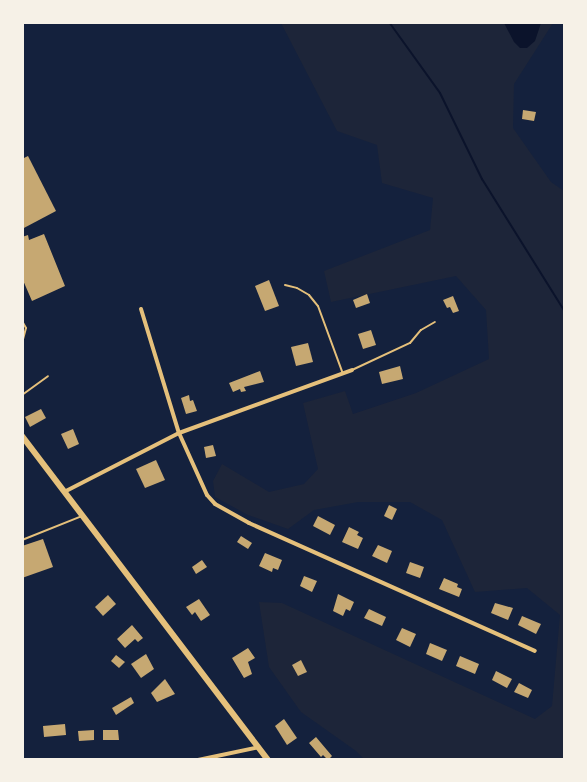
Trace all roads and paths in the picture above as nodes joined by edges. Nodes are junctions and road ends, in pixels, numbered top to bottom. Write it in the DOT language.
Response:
graph roads {
  1 [pos="285,285"];
  2 [pos="141,309"];
  3 [pos="22,321"];
  4 [pos="435,322"];
  5 [pos="22,344"];
  6 [pos="352,370"];
  7 [pos="343,374"];
  8 [pos="48,376"];
  9 [pos="22,395"];
  10 [pos="179,433"];
  11 [pos="22,436"];
  12 [pos="66,491"];
  13 [pos="85,515"];
  14 [pos="22,540"];
  15 [pos="535,651"];
  16 [pos="259,747"];
  17 [pos="198,759"];
  18 [pos="268,759"];
  1 -- 7 [label="lane"];
  2 -- 10 [label="street"];
  3 -- 5 [label="lane"];
  4 -- 6 [label="lane"];
  6 -- 7 [label="street"];
  7 -- 10 [label="street"];
  8 -- 9 [label="lane"];
  10 -- 12 [label="street"];
  10 -- 15 [label="street"];
  11 -- 12 [label="main road"];
  12 -- 13 [label="main road"];
  13 -- 14 [label="lane"];
  13 -- 16 [label="main road"];
  16 -- 17 [label="street"];
  16 -- 18 [label="main road"];
}
